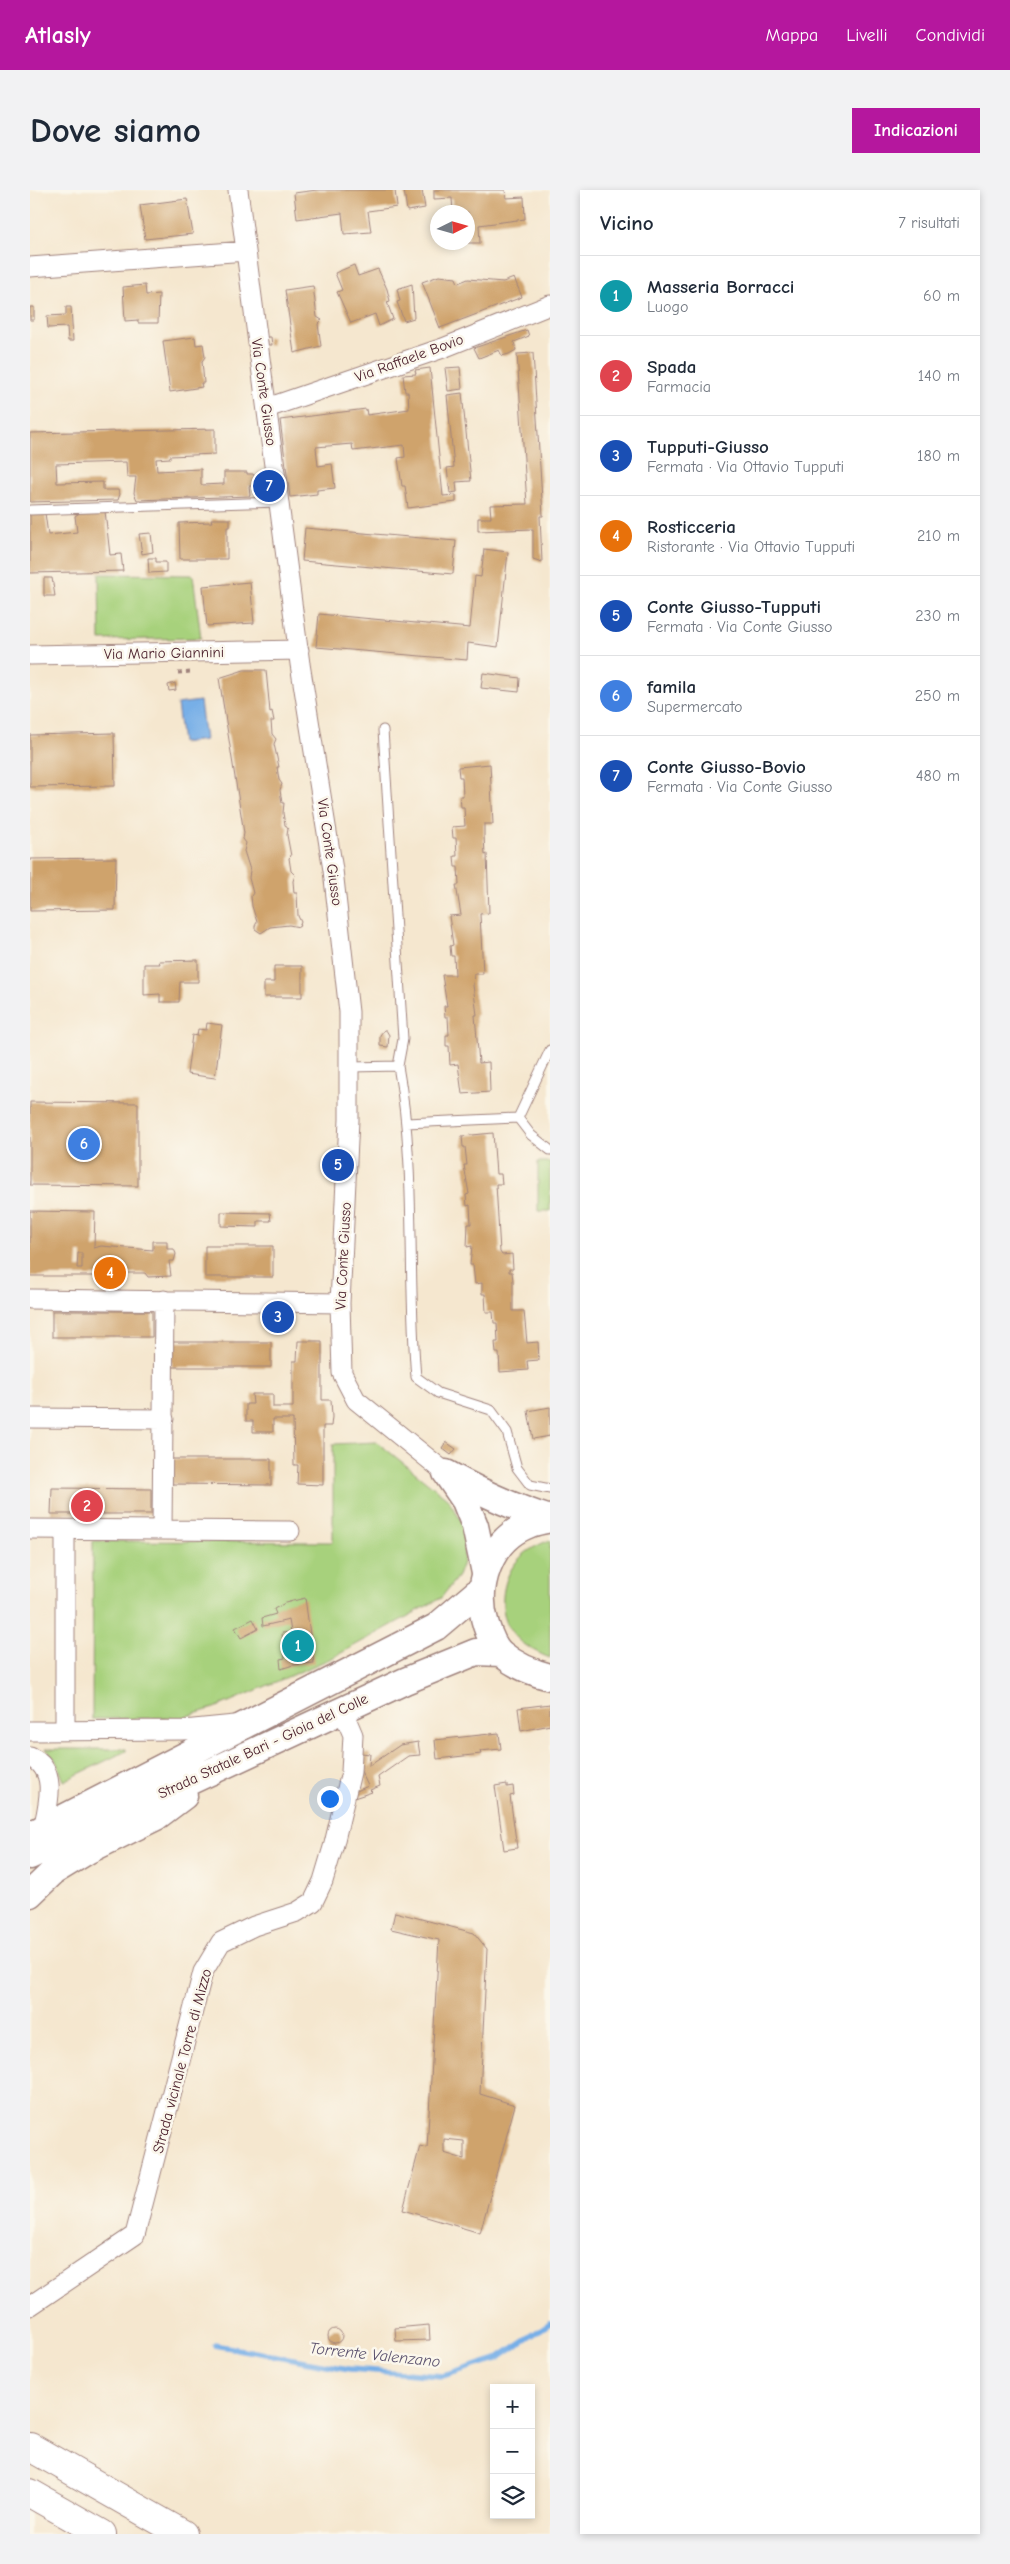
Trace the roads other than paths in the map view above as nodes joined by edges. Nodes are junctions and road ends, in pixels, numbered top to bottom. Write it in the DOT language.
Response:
graph roads {
  1 [pos="238,190"];
  2 [pos="246,251"];
  3 [pos="30,267"];
  4 [pos="550,305"];
  5 [pos="267,408"];
  6 [pos="279,502"];
  7 [pos="30,510"];
  8 [pos="299,650"];
  9 [pos="30,654"];
  10 [pos="382,730"];
  11 [pos="550,1050"];
  12 [pos="351,1066"];
  13 [pos="398,1066"];
  14 [pos="518,1118"];
  15 [pos="406,1123"];
  16 [pos="550,1150"];
  17 [pos="30,1299"];
  18 [pos="164,1300"];
  19 [pos="340,1303"];
  20 [pos="30,1418"];
  21 [pos="164,1419"];
  22 [pos="446,1473"];
  23 [pos="550,1489"];
  24 [pos="550,1519"];
  25 [pos="30,1530"];
  26 [pos="66,1530"];
  27 [pos="162,1530"];
  28 [pos="290,1531"];
  29 [pos="483,1581"];
  30 [pos="501,1654"];
  31 [pos="550,1678"];
  32 [pos="342,1709"];
  33 [pos="249,1724"];
  34 [pos="30,1731"];
  35 [pos="65,1731"];
  36 [pos="30,1757"];
  37 [pos="232,1760"];
  38 [pos="34,1831"];
  39 [pos="30,1856"];
  40 [pos="30,1894"];
  41 [pos="30,2306"];
  42 [pos="30,2447"];
  43 [pos="30,2493"];
  44 [pos="102,2534"];
  45 [pos="183,2534"];
  1 -- 2 [label="street, Via Conte Giusso"];
  2 -- 3 [label="street"];
  2 -- 5 [label="street, Via Conte Giusso"];
  4 -- 5 [label="street, Via Raffaele Bovio"];
  5 -- 6 [label="street, Via Conte Giusso"];
  6 -- 7 [label="lane"];
  6 -- 8 [label="street, Via Conte Giusso"];
  8 -- 9 [label="street, Via Mario Giannini"];
  8 -- 12 [label="street, Via Conte Giusso"];
  10 -- 13 [label="lane"];
  11 -- 14 [label="lane"];
  12 -- 13 [label="lane"];
  12 -- 19 [label="street, Via Conte Giusso"];
  13 -- 15 [label="lane"];
  14 -- 15 [label="lane"];
  14 -- 16 [label="lane"];
  15 -- 23 [label="lane"];
  17 -- 18 [label="street"];
  18 -- 19 [label="street"];
  18 -- 21 [label="street"];
  19 -- 22 [label="street, Via Conte Giusso"];
  20 -- 21 [label="street"];
  21 -- 27 [label="street"];
  22 -- 24 [label="main road"];
  22 -- 29 [label="main road"];
  24 -- 29 [label="main road"];
  25 -- 26 [label="street"];
  26 -- 27 [label="street"];
  26 -- 35 [label="street"];
  27 -- 28 [label="street"];
  29 -- 30 [label="main road"];
  29 -- 33 [label="main road, Strada Statale Bari - Gioia del Colle"];
  30 -- 31 [label="main road"];
  30 -- 32 [label="main road, Strada Statale Bari - Gioia del Colle"];
  32 -- 37 [label="main road, Strada Statale Bari - Gioia del Colle"];
  32 -- 41 [label="street, Strada vicinale Torre di Mizzo"];
  33 -- 35 [label="street"];
  33 -- 38 [label="main road, Strada Statale Bari - Gioia del Colle"];
  34 -- 35 [label="street"];
  36 -- 38 [label="street"];
  37 -- 39 [label="main road, Strada Statale Bari - Gioia del Colle"];
  37 -- 40 [label="main road"];
  42 -- 45 [label="highway"];
  43 -- 44 [label="highway"];
}
